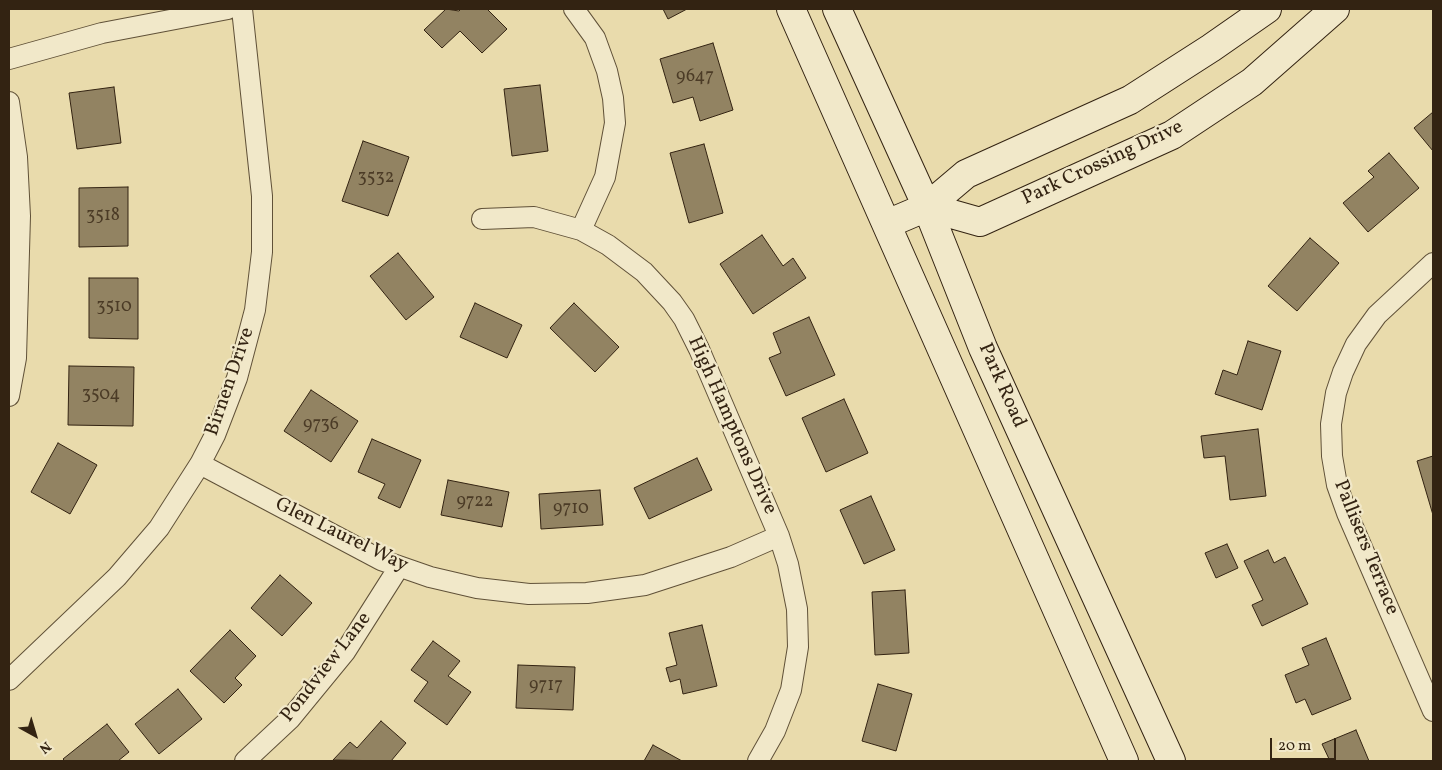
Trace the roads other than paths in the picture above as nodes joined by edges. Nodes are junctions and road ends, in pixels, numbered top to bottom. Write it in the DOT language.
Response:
graph roads {
  1 [pos="228,9"];
  2 [pos="242,9"];
  3 [pos="574,9"];
  4 [pos="791,9"];
  5 [pos="837,9"];
  6 [pos="1267,9"];
  7 [pos="1335,9"];
  8 [pos="9,59"];
  9 [pos="9,102"];
  10 [pos="927,208"];
  11 [pos="482,219"];
  12 [pos="886,224"];
  13 [pos="581,230"];
  14 [pos="1433,263"];
  15 [pos="9,396"];
  16 [pos="200,464"];
  17 [pos="779,536"];
  18 [pos="399,567"];
  19 [pos="9,680"];
  20 [pos="1433,711"];
  21 [pos="245,761"];
  22 [pos="758,761"];
  23 [pos="1124,761"];
  24 [pos="1171,761"];
  1 -- 8 [label="street"];
  2 -- 16 [label="street, Birnen Drive"];
  3 -- 13 [label="street"];
  4 -- 12 [label="main road, Park Road"];
  5 -- 10 [label="main road, Park Road"];
  6 -- 10 [label="main road"];
  7 -- 10 [label="main road, Park Crossing Drive"];
  9 -- 15 [label="street"];
  10 -- 12 [label="main road"];
  10 -- 24 [label="main road, Park Road"];
  11 -- 13 [label="street, High Hamptons Drive"];
  12 -- 23 [label="main road, Park Road"];
  13 -- 17 [label="street, High Hamptons Drive"];
  14 -- 20 [label="street, Pallisers Terrace"];
  16 -- 18 [label="street, Glen Laurel Way"];
  16 -- 19 [label="street, Birnen Drive"];
  17 -- 18 [label="street, Glen Laurel Way"];
  17 -- 22 [label="street, High Hamptons Drive"];
  18 -- 21 [label="street, Pondview Lane"];
}
